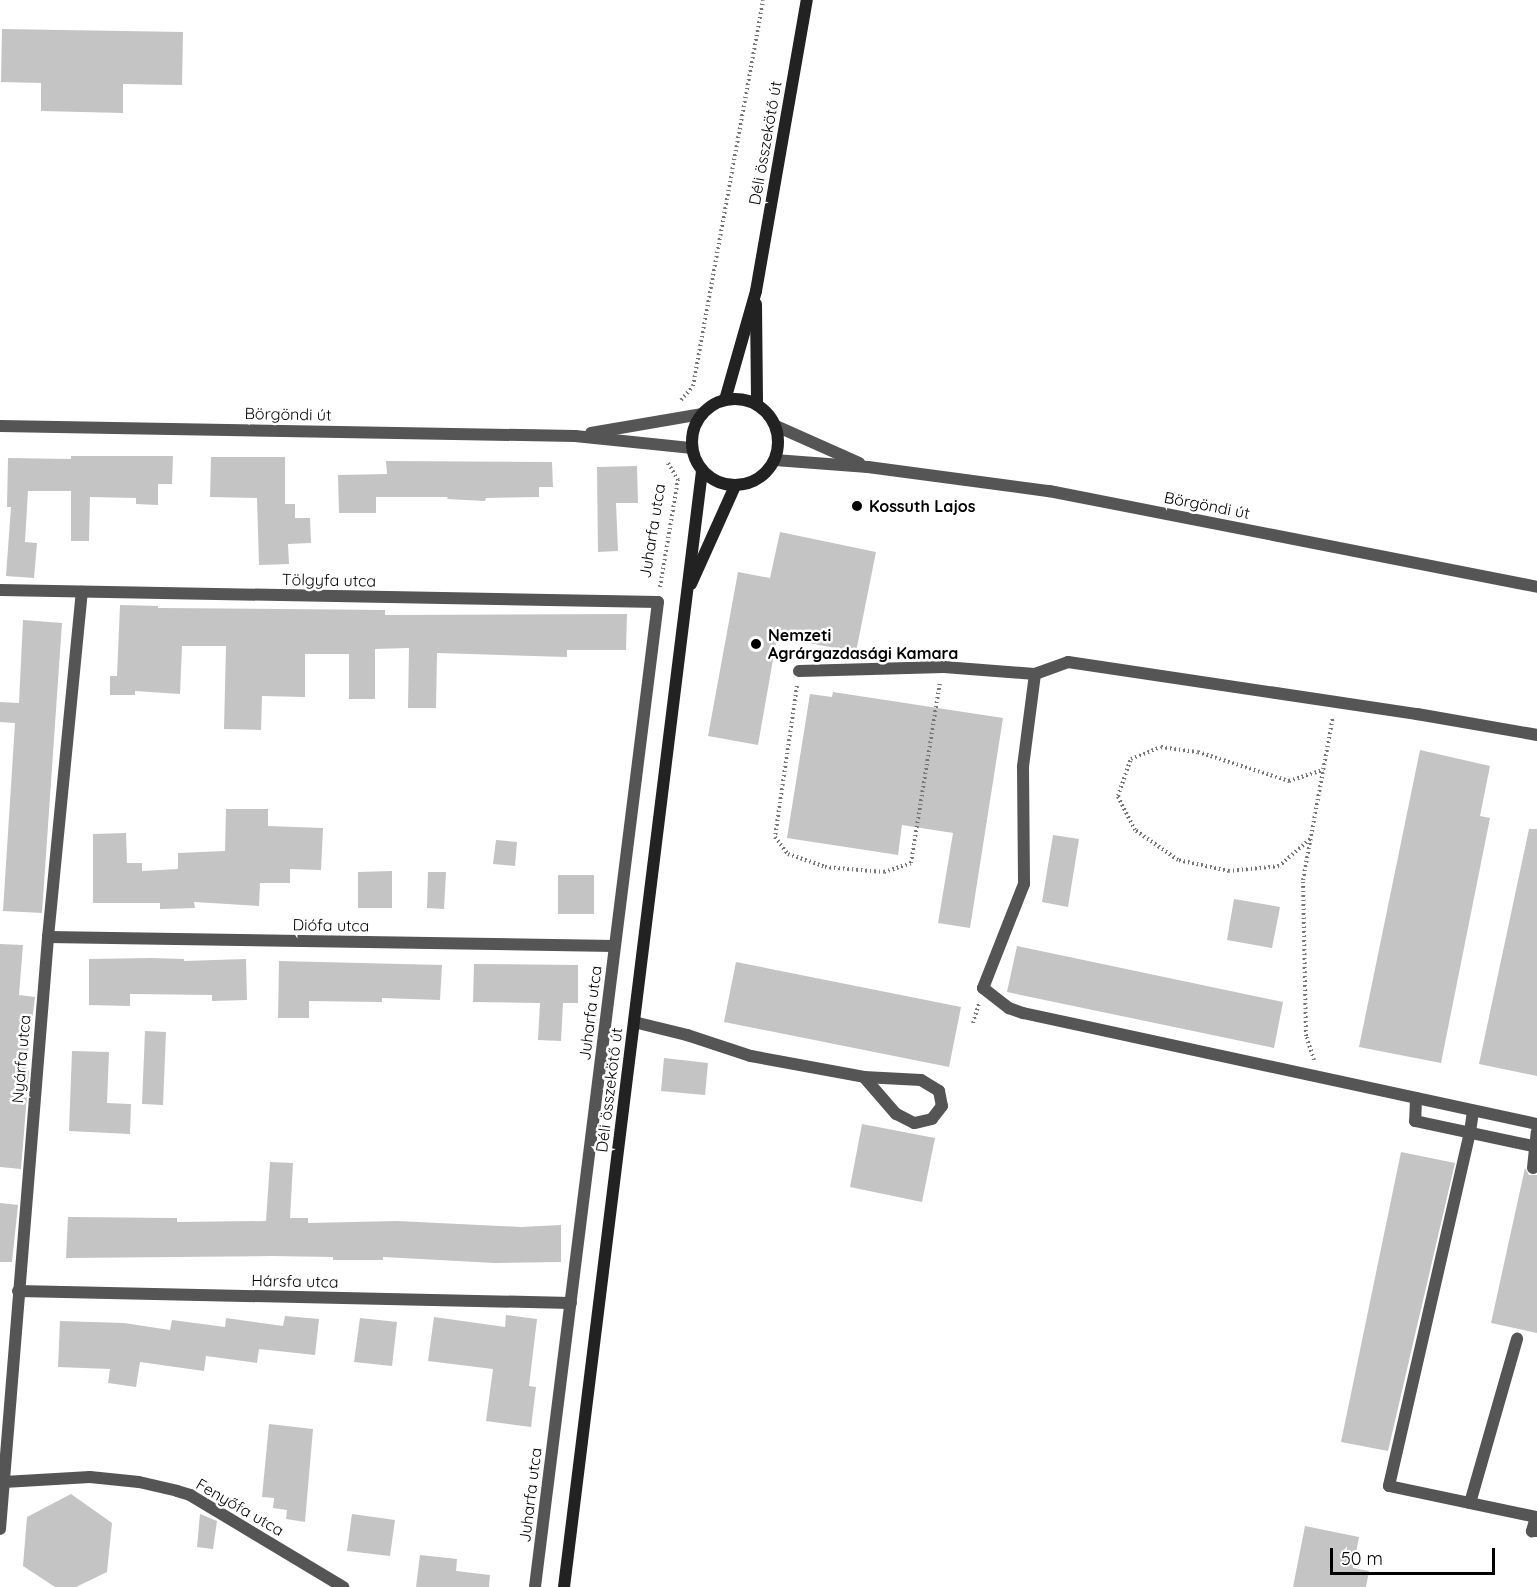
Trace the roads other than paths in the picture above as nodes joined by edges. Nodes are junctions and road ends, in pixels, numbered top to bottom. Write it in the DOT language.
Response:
graph roads {
  1 [pos="807,0"];
  2 [pos="756,291"];
  3 [pos="725,400"];
  4 [pos="757,405"];
  5 [pos="702,414"];
  6 [pos="0,426"];
  7 [pos="776,426"];
  8 [pos="575,436"];
  9 [pos="692,448"];
  10 [pos="775,460"];
  11 [pos="868,467"];
  12 [pos="702,471"];
  13 [pos="735,486"];
  14 [pos="1537,587"];
  15 [pos="0,590"];
  16 [pos="82,592"];
  17 [pos="686,596"];
  18 [pos="658,602"];
  19 [pos="799,671"];
  20 [pos="1035,674"];
  21 [pos="1537,735"];
  22 [pos="48,936"];
  23 [pos="614,946"];
  24 [pos="634,1022"];
  25 [pos="864,1077"];
  26 [pos="1416,1098"];
  27 [pos="1473,1111"];
  28 [pos="1537,1125"];
  29 [pos="1470,1132"];
  30 [pos="1537,1132"];
  31 [pos="1536,1147"];
  32 [pos="1533,1168"];
  33 [pos="18,1291"];
  34 [pos="571,1303"];
  35 [pos="1517,1339"];
  36 [pos="4,1482"];
  37 [pos="1470,1503"];
  38 [pos="1536,1516"];
  39 [pos="0,1529"];
  40 [pos="1537,1531"];
  41 [pos="343,1587"];
  42 [pos="535,1587"];
  43 [pos="564,1587"];
  1 -- 2 [label="main road, Déli összekötő út"];
  2 -- 3 [label="main road, Déli összekötő út"];
  2 -- 4 [label="main road, Déli összekötő út"];
  3 -- 4 [label="main road"];
  3 -- 5 [label="main road"];
  4 -- 7 [label="main road"];
  5 -- 8 [label="street, Börgöndi út"];
  5 -- 9 [label="main road"];
  6 -- 8 [label="street, Börgöndi út"];
  7 -- 10 [label="main road"];
  7 -- 11 [label="street, Börgöndi út"];
  8 -- 9 [label="street, Börgöndi út"];
  9 -- 12 [label="main road"];
  10 -- 11 [label="street, Börgöndi út"];
  10 -- 13 [label="main road"];
  11 -- 14 [label="street, Börgöndi út"];
  12 -- 13 [label="main road"];
  12 -- 17 [label="main road, Déli összekötő út"];
  13 -- 17 [label="main road, Déli összekötő út"];
  15 -- 16 [label="street, Tölgyfa utca"];
  16 -- 18 [label="street, Tölgyfa utca"];
  16 -- 22 [label="street, Nyárfa utca"];
  17 -- 24 [label="main road, Déli összekötő út"];
  18 -- 23 [label="street, Juharfa utca"];
  19 -- 20 [label="street"];
  20 -- 21 [label="street"];
  20 -- 26 [label="street"];
  22 -- 23 [label="street, Diófa utca"];
  22 -- 33 [label="street, Nyárfa utca"];
  23 -- 34 [label="street, Juharfa utca"];
  24 -- 25 [label="street"];
  24 -- 43 [label="main road, Déli összekötő út"];
  25 -- 25 [label="street"];
  26 -- 27 [label="street"];
  26 -- 29 [label="street"];
  27 -- 28 [label="street"];
  27 -- 29 [label="street"];
  29 -- 31 [label="street"];
  29 -- 37 [label="street"];
  30 -- 31 [label="street"];
  31 -- 32 [label="street"];
  33 -- 34 [label="street, Hársfa utca"];
  33 -- 36 [label="street, Nyárfa utca"];
  34 -- 42 [label="street, Juharfa utca"];
  35 -- 37 [label="street"];
  36 -- 39 [label="street, Nyárfa utca"];
  36 -- 41 [label="street, Fenyőfa utca"];
  37 -- 38 [label="street"];
  38 -- 40 [label="street"];
}
